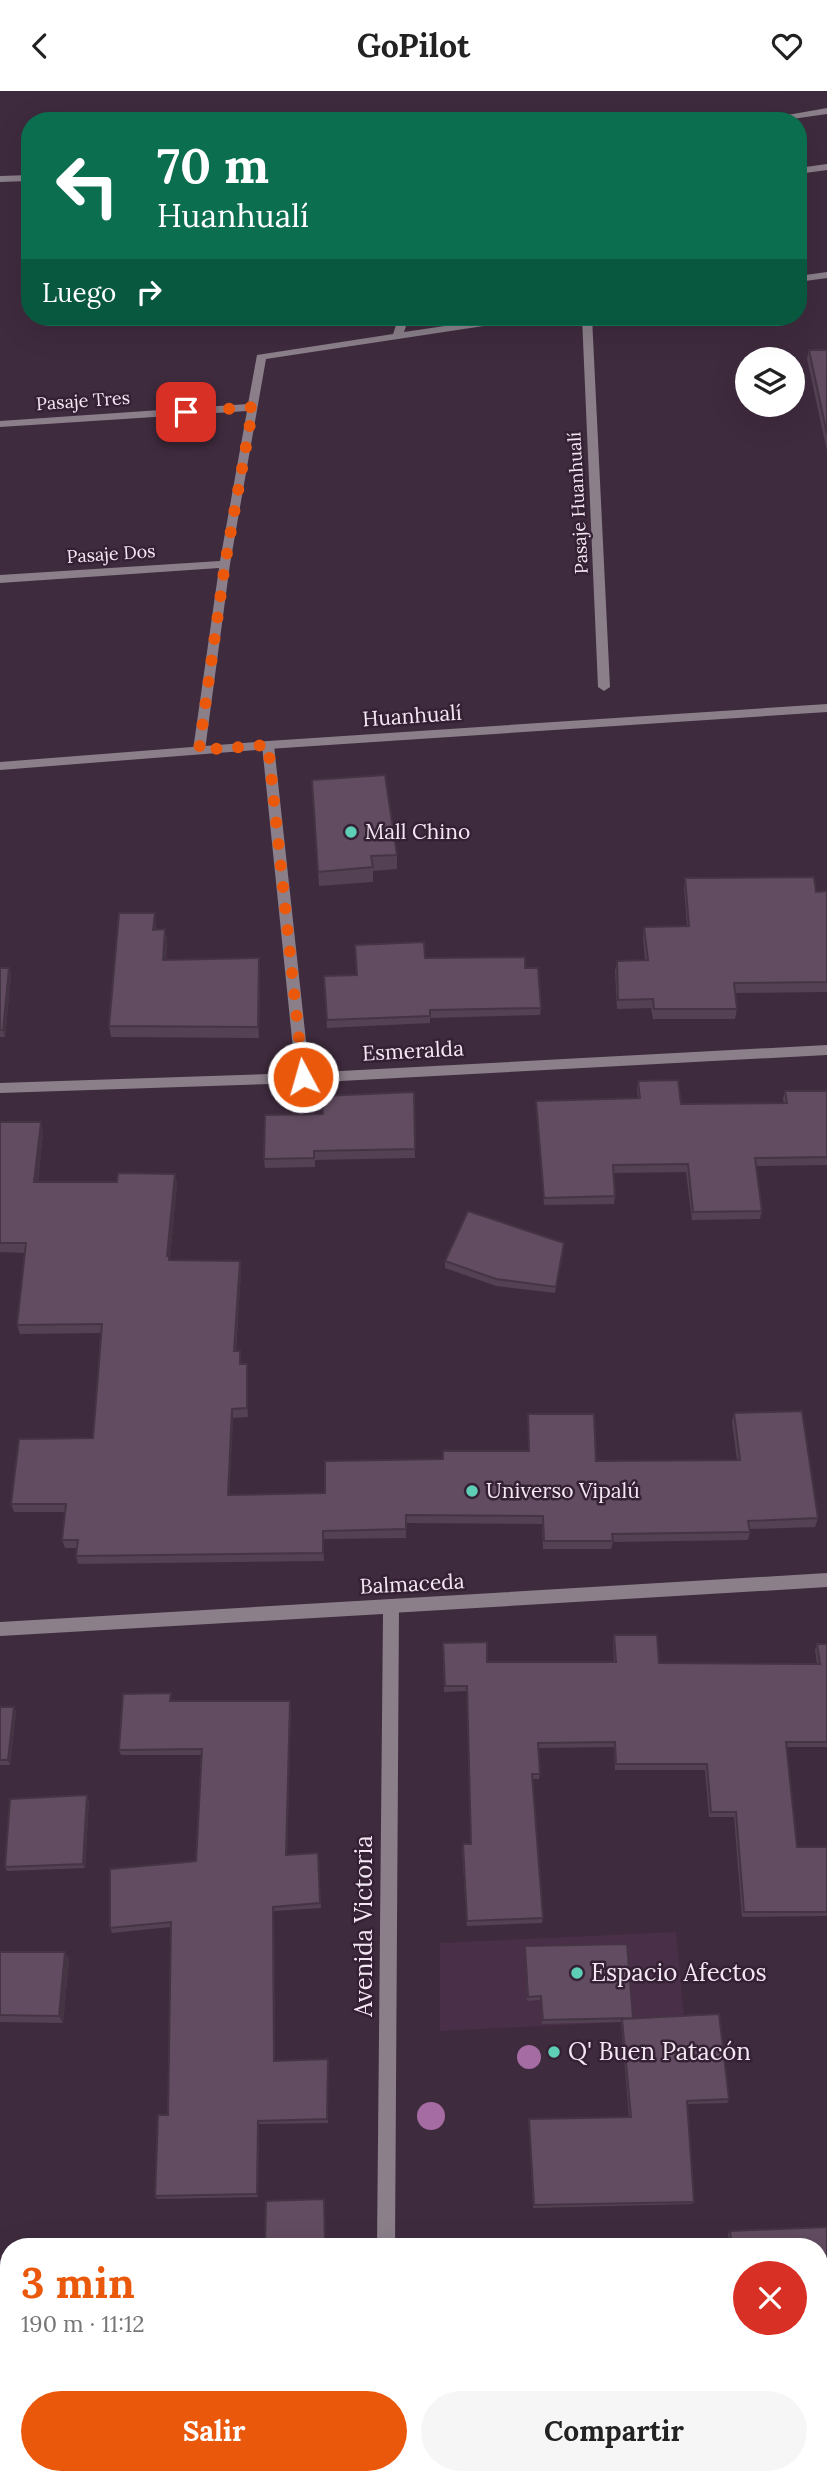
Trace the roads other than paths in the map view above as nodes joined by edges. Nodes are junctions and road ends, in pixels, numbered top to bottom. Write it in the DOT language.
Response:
graph roads {
  1 [pos="827,111"];
  2 [pos="807,114"];
  3 [pos="827,167"];
  4 [pos="807,170"];
  5 [pos="21,178"];
  6 [pos="0,179"];
  7 [pos="827,275"];
  8 [pos="807,278"];
  9 [pos="401,326"];
  10 [pos="460,326"];
  11 [pos="587,326"];
  12 [pos="398,335"];
  13 [pos="253,407"];
  14 [pos="0,424"];
  15 [pos="225,564"];
  16 [pos="0,579"];
  17 [pos="604,687"];
  18 [pos="827,708"];
  19 [pos="268,745"];
  20 [pos="199,750"];
  21 [pos="0,766"];
  22 [pos="827,1050"];
  23 [pos="303,1077"];
  24 [pos="0,1088"];
  25 [pos="827,1580"];
  26 [pos="391,1606"];
  27 [pos="0,1629"];
  28 [pos="386,2238"];
  1 -- 2 [label="street"];
  3 -- 4 [label="street"];
  5 -- 6 [label="street"];
  7 -- 8 [label="street"];
  9 -- 12 [label="street"];
  10 -- 12 [label="street"];
  11 -- 17 [label="street, Pasaje Huanhualí"];
  12 -- 13 [label="street"];
  13 -- 14 [label="street, Pasaje Tres"];
  13 -- 15 [label="street"];
  15 -- 16 [label="street, Pasaje Dos"];
  15 -- 20 [label="street"];
  18 -- 19 [label="street, Huanhualí"];
  19 -- 20 [label="street, Huanhualí"];
  19 -- 23 [label="street"];
  20 -- 21 [label="street, Huanhualí"];
  22 -- 23 [label="street, Esmeralda"];
  23 -- 24 [label="street, Esmeralda"];
  25 -- 26 [label="street, Balmaceda"];
  26 -- 27 [label="street, Balmaceda"];
  26 -- 28 [label="street, Avenida Victoria"];
}
